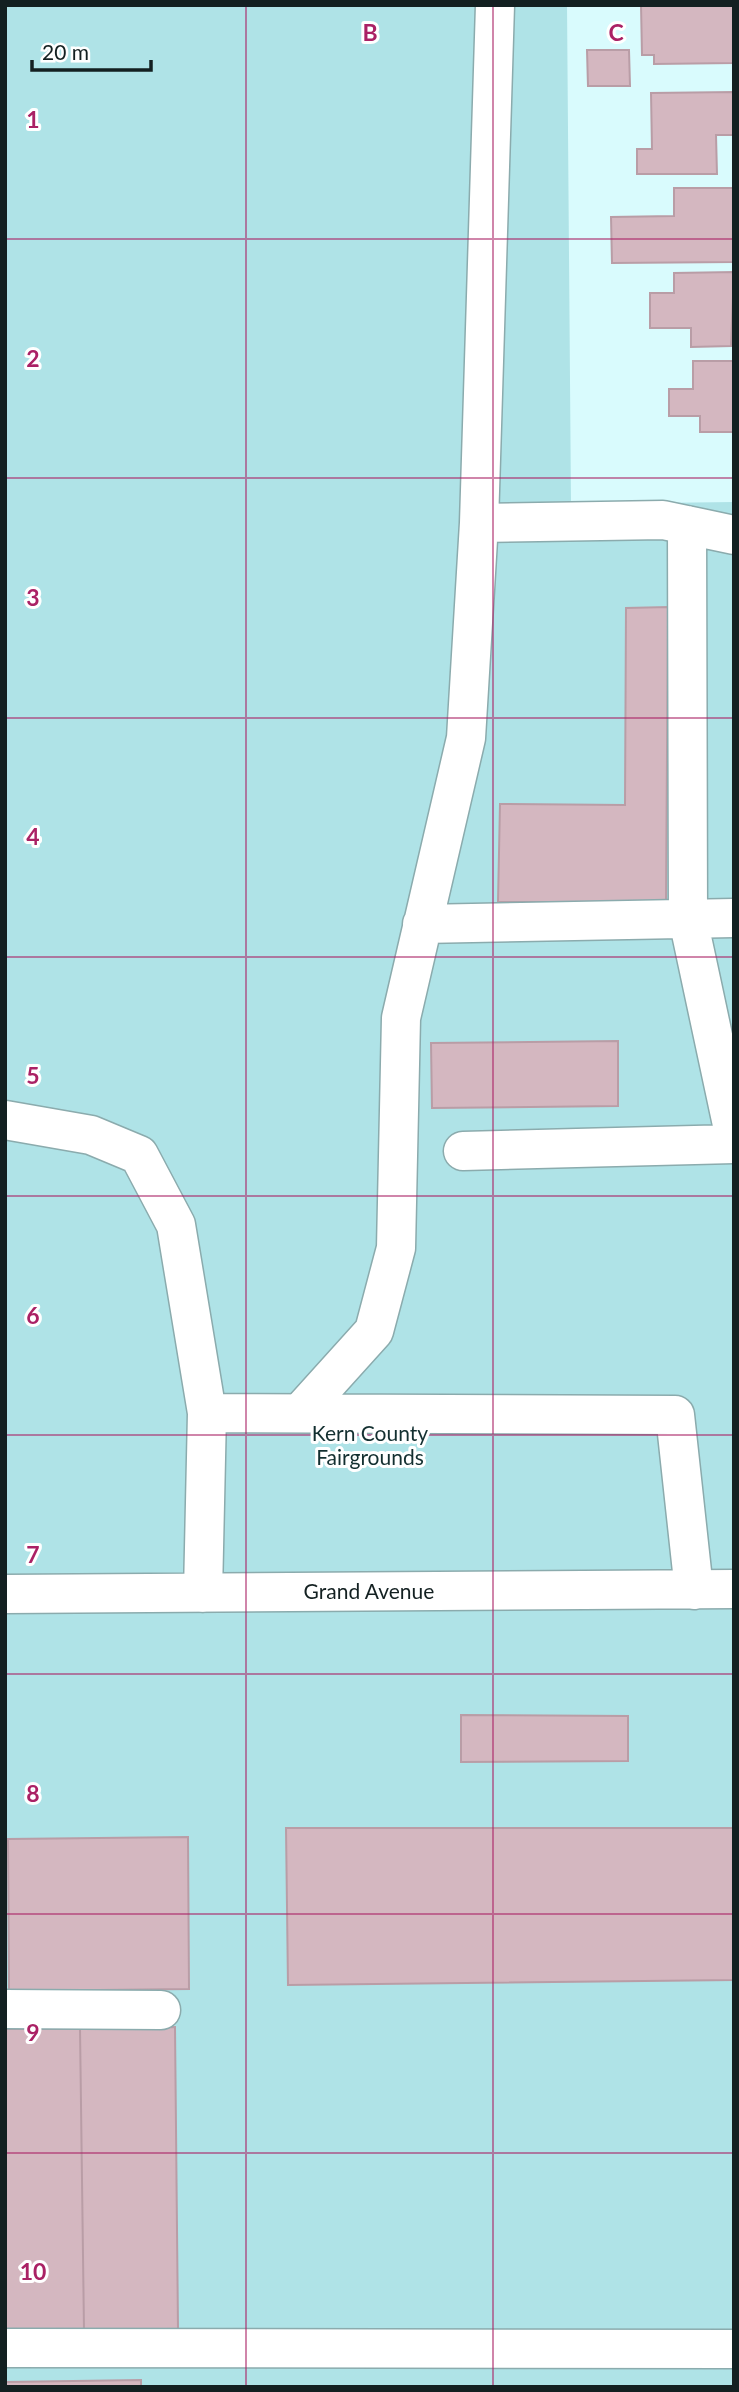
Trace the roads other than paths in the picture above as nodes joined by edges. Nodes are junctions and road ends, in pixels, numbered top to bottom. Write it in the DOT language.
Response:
graph roads {
  1 [pos="495,5"];
  2 [pos="479,523"];
  3 [pos="687,525"];
  4 [pos="734,535"];
  5 [pos="734,918"];
  6 [pos="688,919"];
  7 [pos="422,924"];
  8 [pos="5,1120"];
  9 [pos="734,1134"];
  10 [pos="734,1144"];
  11 [pos="463,1151"];
  12 [pos="207,1413"];
  13 [pos="300,1413"];
  14 [pos="734,1589"];
  15 [pos="694,1590"];
  16 [pos="203,1593"];
  17 [pos="5,1594"];
  18 [pos="5,2009"];
  19 [pos="161,2010"];
  20 [pos="5,2348"];
  21 [pos="734,2348"];
  1 -- 2 [label="street"];
  2 -- 3 [label="street"];
  2 -- 7 [label="street"];
  3 -- 4 [label="street"];
  3 -- 6 [label="street"];
  5 -- 6 [label="street"];
  6 -- 7 [label="street"];
  6 -- 9 [label="street"];
  7 -- 13 [label="street"];
  8 -- 12 [label="street"];
  10 -- 11 [label="street"];
  12 -- 13 [label="street"];
  12 -- 16 [label="street"];
  13 -- 15 [label="street"];
  14 -- 15 [label="street, Grand Avenue"];
  15 -- 16 [label="street, Grand Avenue"];
  16 -- 17 [label="street, Grand Avenue"];
  18 -- 19 [label="street"];
  20 -- 21 [label="street"];
}
